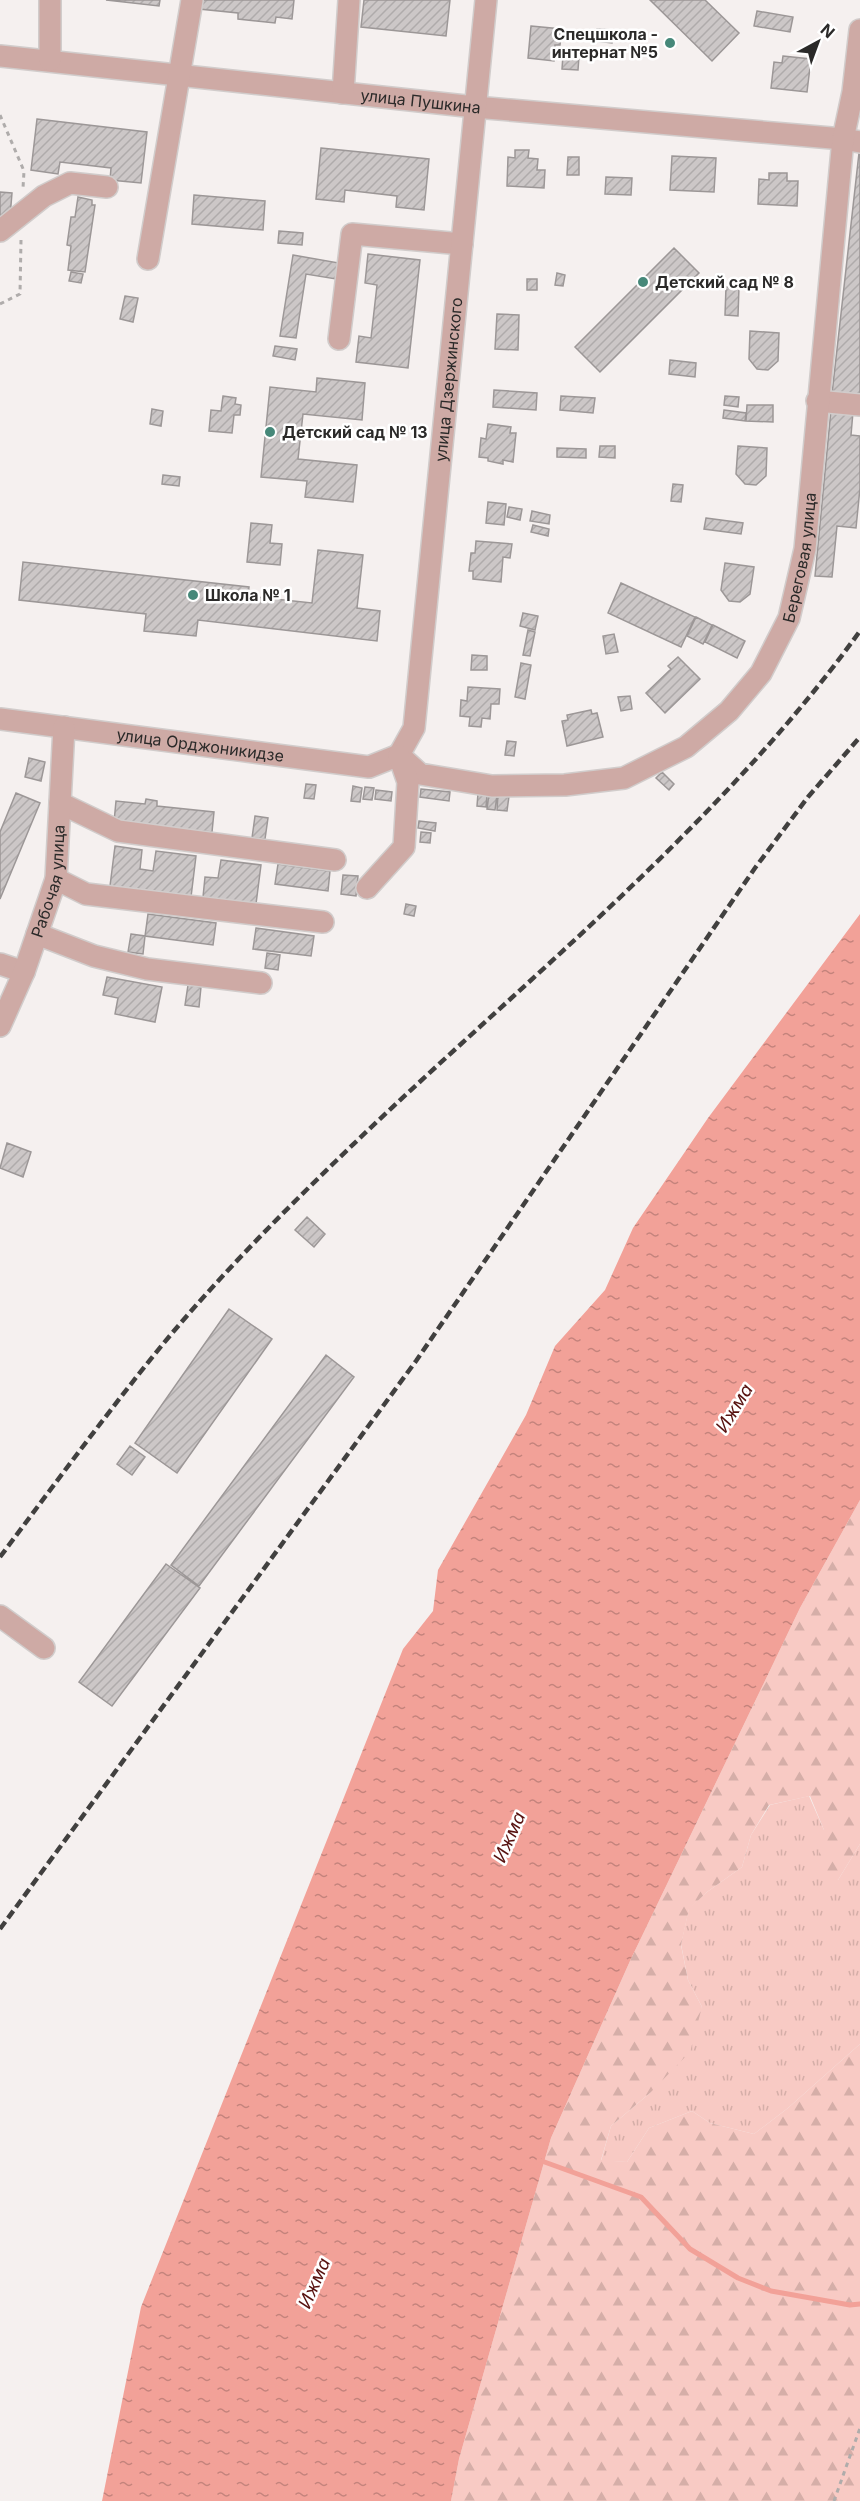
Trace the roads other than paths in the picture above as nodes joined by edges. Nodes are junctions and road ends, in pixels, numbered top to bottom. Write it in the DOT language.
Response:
graph roads {
  1 [pos="50,0"];
  2 [pos="192,0"];
  3 [pos="349,0"];
  4 [pos="486,0"];
  5 [pos="860,30"];
  6 [pos="0,56"];
  7 [pos="50,60"];
  8 [pos="179,75"];
  9 [pos="343,93"];
  10 [pos="475,107"];
  11 [pos="851,140"];
  12 [pos="107,188"];
  13 [pos="0,231"];
  14 [pos="462,244"];
  15 [pos="148,259"];
  16 [pos="339,339"];
  17 [pos="817,401"];
  18 [pos="860,405"];
  19 [pos="0,719"];
  20 [pos="64,727"];
  21 [pos="399,756"];
  22 [pos="60,803"];
  23 [pos="335,860"];
  24 [pos="56,879"];
  25 [pos="367,888"];
  26 [pos="323,922"];
  27 [pos="37,934"];
  28 [pos="0,964"];
  29 [pos="24,972"];
  30 [pos="261,983"];
  31 [pos="0,1026"];
  32 [pos="0,1616"];
  33 [pos="44,1648"];
  1 -- 7 [label="street"];
  2 -- 8 [label="street"];
  3 -- 9 [label="street"];
  4 -- 10 [label="street, улица Дзержинского"];
  5 -- 11 [label="street, Береговая улица"];
  6 -- 7 [label="street, улица Пушкина"];
  7 -- 8 [label="street, улица Пушкина"];
  8 -- 9 [label="street, улица Пушкина"];
  8 -- 15 [label="street"];
  9 -- 10 [label="street, улица Пушкина"];
  10 -- 11 [label="street, улица Пушкина"];
  10 -- 14 [label="street, улица Дзержинского"];
  11 -- 17 [label="street, Береговая улица"];
  12 -- 13 [label="street"];
  14 -- 16 [label="street"];
  14 -- 21 [label="street, улица Дзержинского"];
  17 -- 18 [label="street"];
  17 -- 21 [label="street, Береговая улица"];
  19 -- 20 [label="street, улица Орджоникидзе"];
  20 -- 21 [label="street, улица Орджоникидзе"];
  20 -- 22 [label="street, Рабочая улица"];
  21 -- 25 [label="street"];
  22 -- 23 [label="street"];
  22 -- 24 [label="street, Рабочая улица"];
  24 -- 26 [label="street"];
  24 -- 27 [label="street, Рабочая улица"];
  27 -- 29 [label="street, Рабочая улица"];
  27 -- 30 [label="street"];
  28 -- 29 [label="street"];
  29 -- 31 [label="street, Рабочая улица"];
  32 -- 33 [label="street"];
}
